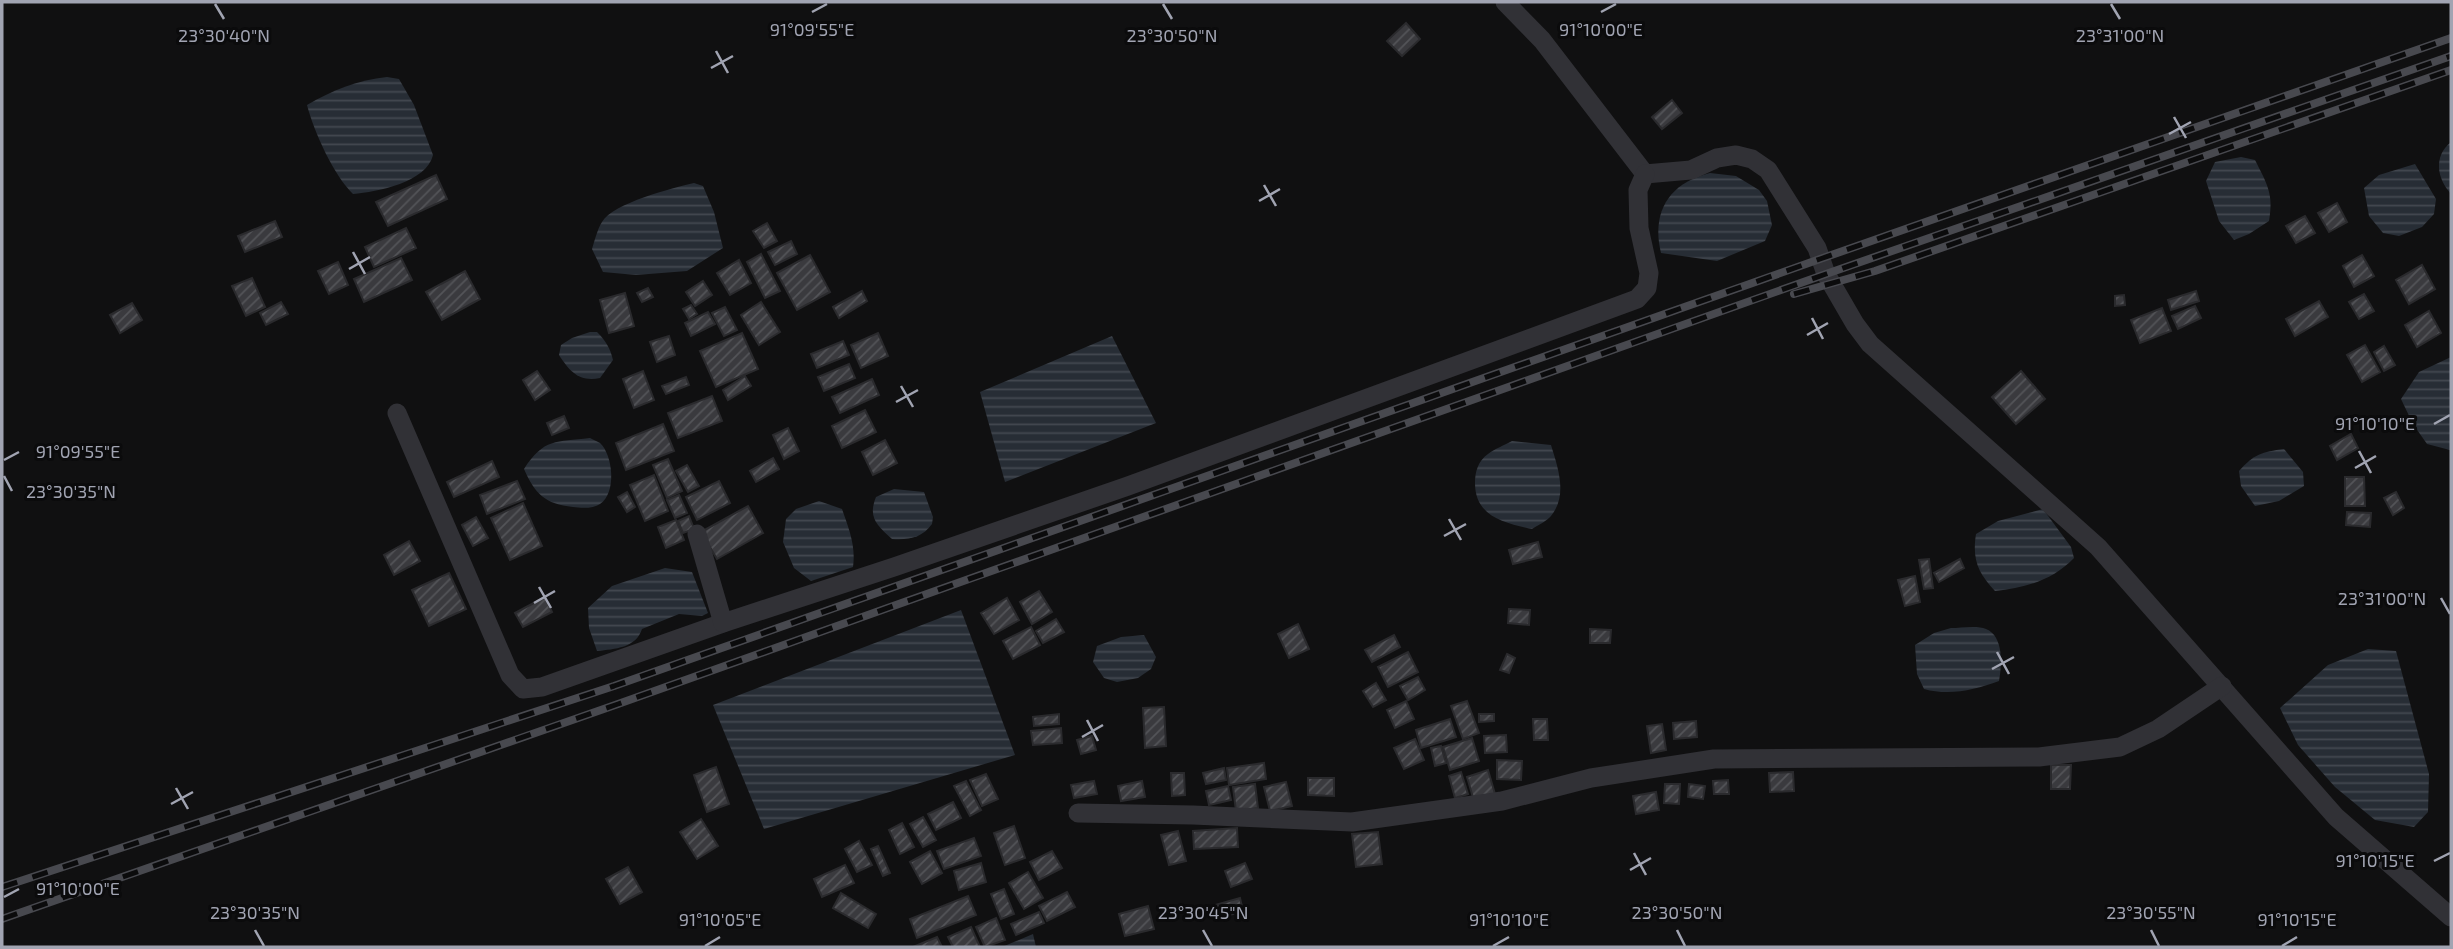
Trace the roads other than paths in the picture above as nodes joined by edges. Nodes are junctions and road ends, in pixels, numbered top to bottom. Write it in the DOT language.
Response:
graph roads {
  1 [pos="1505,2"];
  2 [pos="1645,174"];
  3 [pos="397,413"];
  4 [pos="697,534"];
  5 [pos="723,623"];
  6 [pos="2222,686"];
  7 [pos="1078,813"];
  8 [pos="2451,917"];
  1 -- 2 [label="street"];
  2 -- 5 [label="street"];
  2 -- 6 [label="street"];
  3 -- 5 [label="street"];
  4 -- 5 [label="street"];
  6 -- 7 [label="street"];
  6 -- 8 [label="street"];
}
